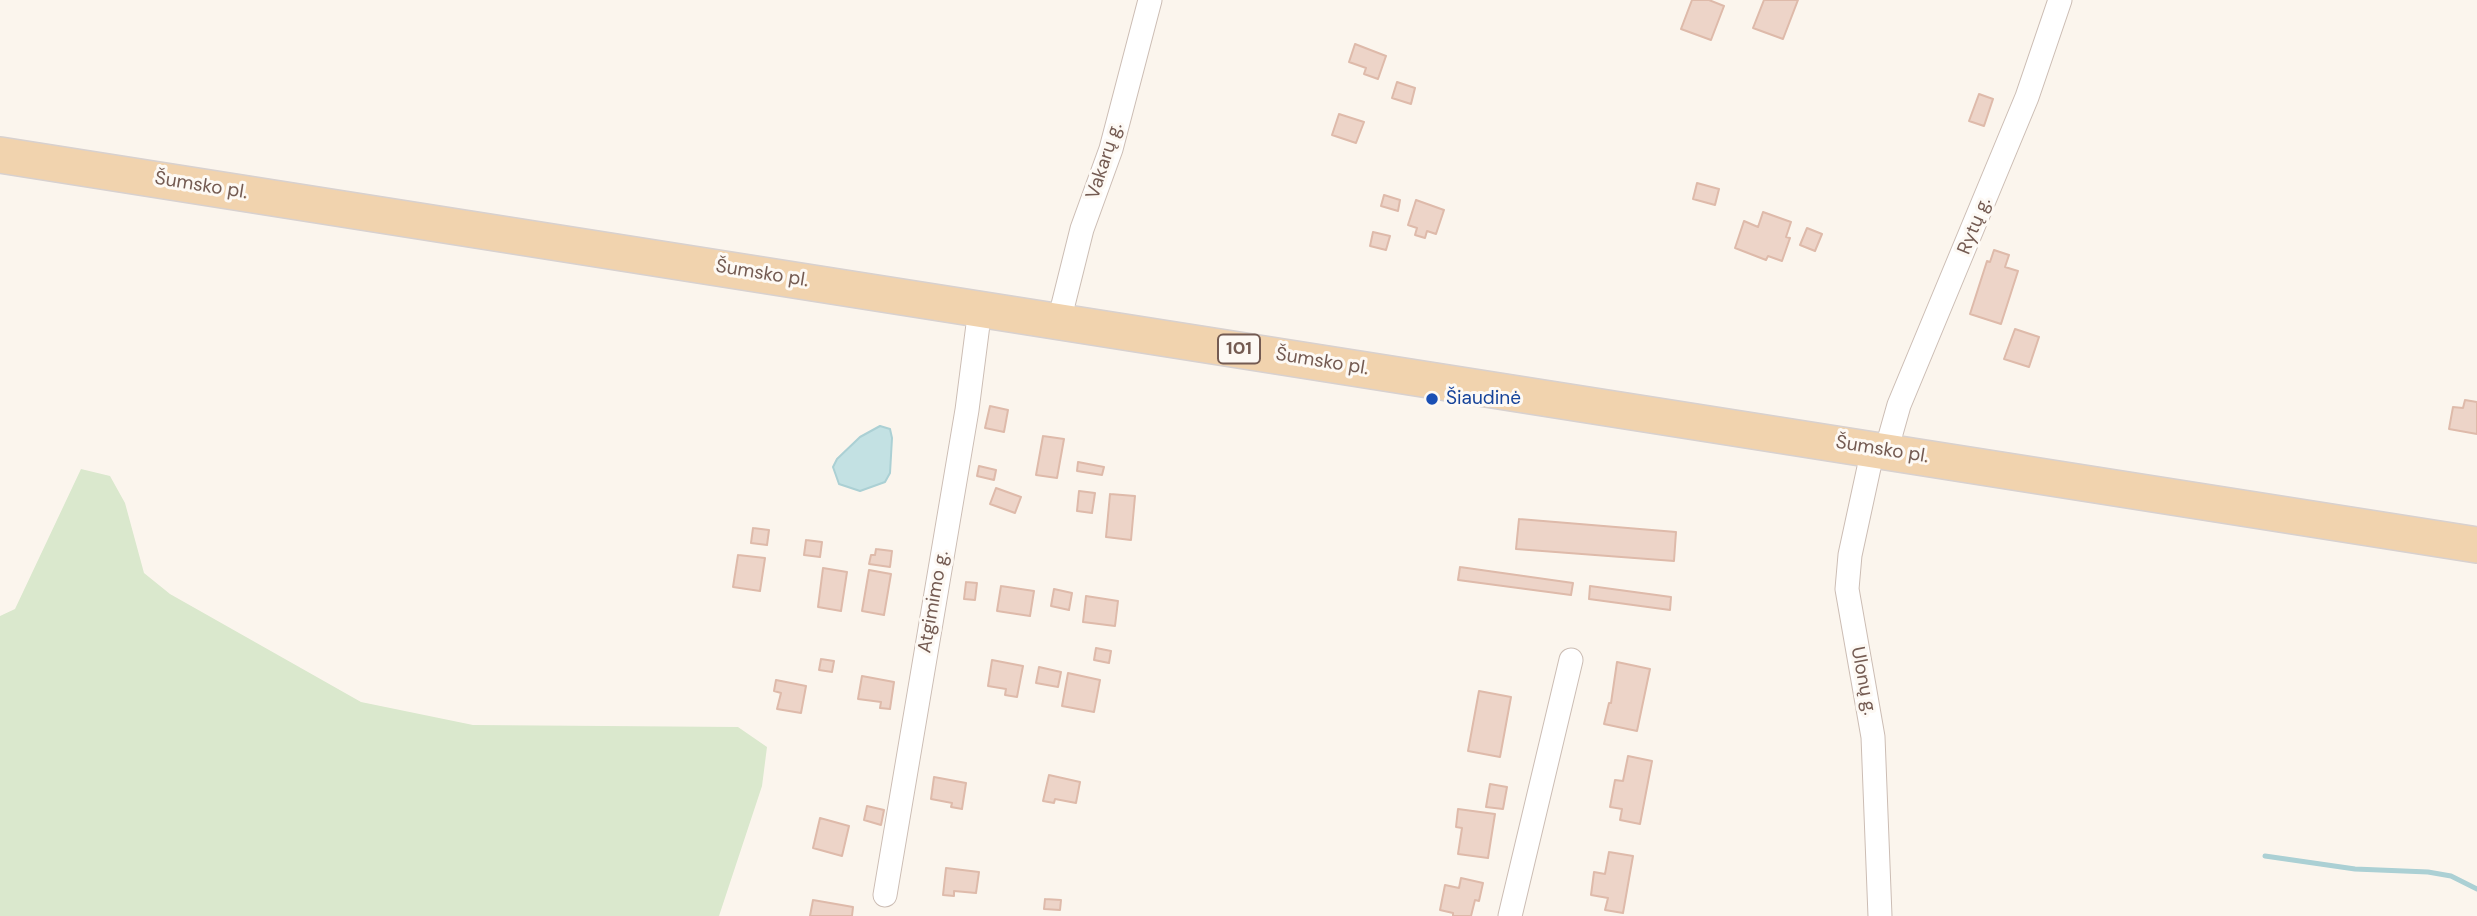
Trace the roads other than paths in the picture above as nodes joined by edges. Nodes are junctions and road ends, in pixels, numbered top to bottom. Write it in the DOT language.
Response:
graph roads {
  1 [pos="1150,0"];
  2 [pos="2060,0"];
  3 [pos="0,155"];
  4 [pos="981,309"];
  5 [pos="1059,321"];
  6 [pos="1879,450"];
  7 [pos="2477,545"];
  8 [pos="1571,660"];
  9 [pos="885,895"];
  10 [pos="1510,916"];
  11 [pos="1880,916"];
  1 -- 5 [label="street, Vakarų g."];
  2 -- 6 [label="street, Rytų g."];
  3 -- 4 [label="main road, Šumsko pl. / 101"];
  4 -- 5 [label="main road, Šumsko pl. / 101"];
  4 -- 9 [label="street, Atgimimo g."];
  5 -- 6 [label="main road, Šumsko pl. / 101"];
  6 -- 7 [label="main road, Šumsko pl. / 101"];
  6 -- 11 [label="street, Ulonų g."];
  8 -- 10 [label="street"];
}
